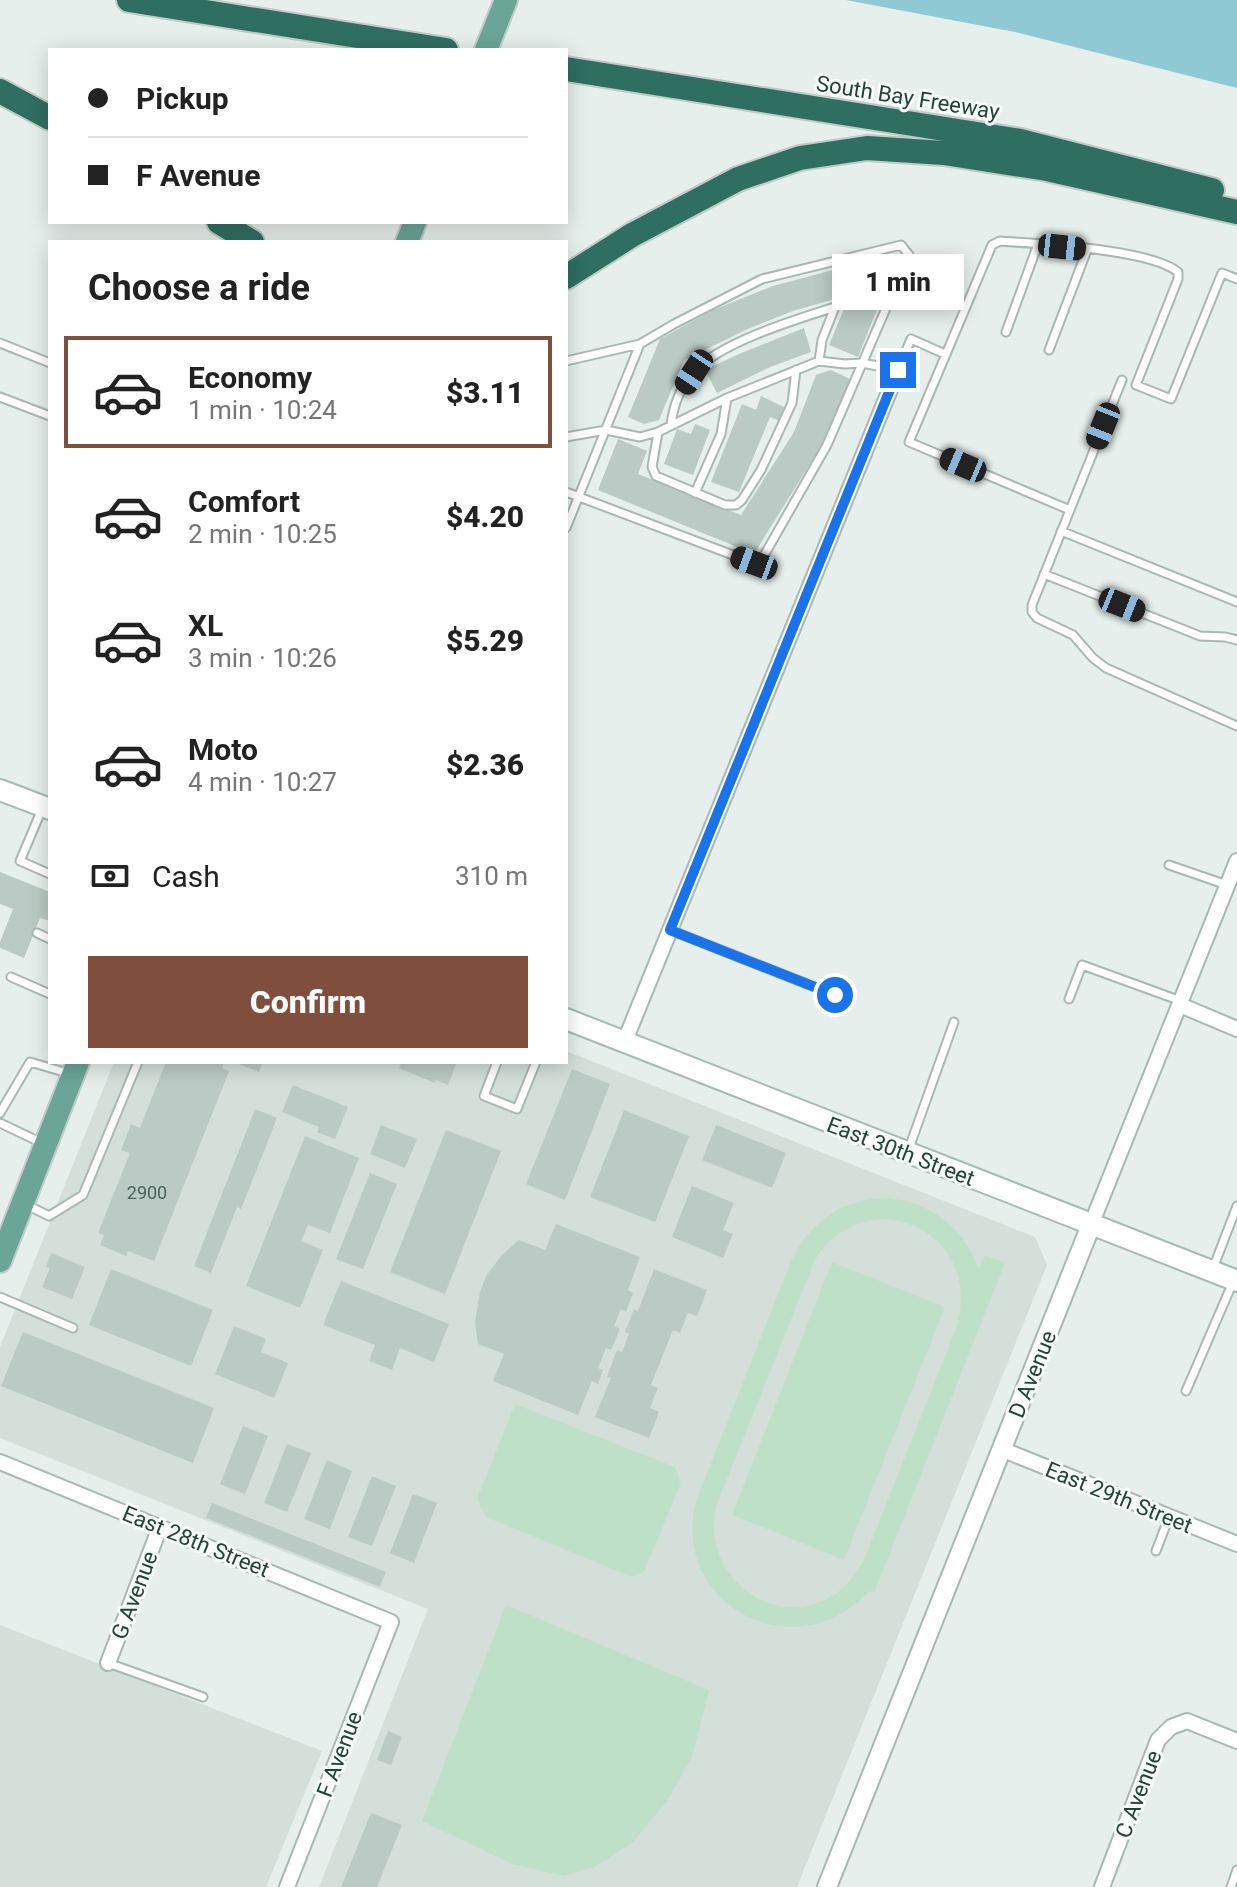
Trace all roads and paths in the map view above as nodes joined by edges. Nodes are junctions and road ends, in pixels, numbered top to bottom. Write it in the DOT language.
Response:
graph roads {
  1 [pos="129,0"];
  2 [pos="506,0"];
  3 [pos="433,48"];
  4 [pos="487,48"];
  5 [pos="568,69"];
  6 [pos="0,91"];
  7 [pos="48,117"];
  8 [pos="1237,198"];
  9 [pos="1237,212"];
  10 [pos="222,224"];
  11 [pos="249,240"];
  12 [pos="1038,244"];
  13 [pos="1087,250"];
  14 [pos="568,276"];
  15 [pos="1237,279"];
  16 [pos="1006,332"];
  17 [pos="0,343"];
  18 [pos="640,344"];
  19 [pos="1049,350"];
  20 [pos="945,354"];
  21 [pos="568,361"];
  22 [pos="819,361"];
  23 [pos="48,362"];
  24 [pos="862,363"];
  25 [pos="796,370"];
  26 [pos="898,370"];
  27 [pos="1122,380"];
  28 [pos="0,397"];
  29 [pos="727,398"];
  30 [pos="48,415"];
  31 [pos="671,425"];
  32 [pos="606,430"];
  33 [pos="658,432"];
  34 [pos="568,437"];
  35 [pos="568,493"];
  36 [pos="695,493"];
  37 [pos="579,497"];
  38 [pos="1070,510"];
  39 [pos="568,523"];
  40 [pos="1061,531"];
  41 [pos="1044,574"];
  42 [pos="1237,602"];
  43 [pos="1237,640"];
  44 [pos="1237,726"];
  45 [pos="0,790"];
  46 [pos="46,808"];
  47 [pos="1169,865"];
  48 [pos="48,873"];
  49 [pos="1233,874"];
  50 [pos="670,930"];
  51 [pos="37,933"];
  52 [pos="48,938"];
  53 [pos="11,977"];
  54 [pos="48,993"];
  55 [pos="835,995"];
  56 [pos="1069,999"];
  57 [pos="1180,1003"];
  58 [pos="568,1020"];
  59 [pos="954,1022"];
  60 [pos="1237,1029"];
  61 [pos="624,1043"];
  62 [pos="137,1064"];
  63 [pos="496,1064"];
  64 [pos="535,1064"];
  65 [pos="76,1068"];
  66 [pos="0,1113"];
  67 [pos="0,1123"];
  68 [pos="46,1145"];
  69 [pos="907,1153"];
  70 [pos="23,1203"];
  71 [pos="1237,1206"];
  72 [pos="1091,1225"];
  73 [pos="0,1261"];
  74 [pos="1212,1271"];
  75 [pos="1236,1281"];
  76 [pos="0,1297"];
  77 [pos="73,1328"];
  78 [pos="1186,1391"];
  79 [pos="1001,1449"];
  80 [pos="1,1462"];
  81 [pos="1169,1517"];
  82 [pos="160,1527"];
  83 [pos="1237,1544"];
  84 [pos="1156,1551"];
  85 [pos="391,1622"];
  86 [pos="108,1663"];
  87 [pos="203,1697"];
  88 [pos="1237,1741"];
  89 [pos="1237,1870"];
  90 [pos="287,1887"];
  91 [pos="827,1887"];
  92 [pos="1102,1887"];
  93 [pos="1231,1887"];
  1 -- 3 [label="highway"];
  2 -- 4 [label="main road"];
  5 -- 8 [label="highway, South Bay Freeway"];
  6 -- 7 [label="highway"];
  9 -- 14 [label="highway"];
  10 -- 11 [label="highway"];
  12 -- 13 [label="lane"];
  12 -- 16 [label="lane"];
  12 -- 20 [label="lane"];
  13 -- 15 [label="lane"];
  13 -- 19 [label="lane"];
  17 -- 23 [label="lane"];
  18 -- 21 [label="lane"];
  18 -- 24 [label="lane"];
  18 -- 32 [label="lane"];
  20 -- 26 [label="lane"];
  20 -- 38 [label="lane"];
  22 -- 24 [label="lane"];
  22 -- 25 [label="lane"];
  22 -- 31 [label="lane"];
  24 -- 26 [label="lane"];
  24 -- 37 [label="lane"];
  25 -- 29 [label="lane"];
  25 -- 36 [label="lane"];
  26 -- 50 [label="street"];
  27 -- 38 [label="lane"];
  28 -- 30 [label="lane"];
  29 -- 31 [label="lane"];
  29 -- 36 [label="lane"];
  31 -- 33 [label="lane"];
  32 -- 33 [label="lane"];
  32 -- 34 [label="lane"];
  32 -- 37 [label="lane"];
  33 -- 36 [label="lane"];
  35 -- 37 [label="lane"];
  37 -- 39 [label="lane"];
  38 -- 40 [label="lane"];
  40 -- 41 [label="lane"];
  40 -- 42 [label="lane"];
  41 -- 43 [label="lane"];
  41 -- 44 [label="lane"];
  45 -- 46 [label="main road"];
  46 -- 48 [label="lane"];
  47 -- 49 [label="lane"];
  49 -- 57 [label="street, D Avenue"];
  50 -- 55 [label="lane"];
  50 -- 61 [label="street"];
  51 -- 52 [label="lane"];
  53 -- 54 [label="lane"];
  56 -- 57 [label="lane"];
  57 -- 60 [label="street"];
  57 -- 72 [label="street, D Avenue"];
  58 -- 61 [label="main road, East 30th Street"];
  59 -- 69 [label="lane"];
  61 -- 69 [label="main road, East 30th Street"];
  62 -- 70 [label="lane"];
  63 -- 64 [label="lane"];
  65 -- 66 [label="lane"];
  65 -- 68 [label="main road"];
  67 -- 68 [label="lane"];
  68 -- 70 [label="main road"];
  69 -- 72 [label="main road, East 30th Street"];
  70 -- 73 [label="main road"];
  71 -- 74 [label="lane"];
  72 -- 74 [label="main road, East 30th Street"];
  72 -- 79 [label="street, D Avenue"];
  74 -- 75 [label="main road, East 30th Street"];
  75 -- 78 [label="lane"];
  76 -- 77 [label="lane"];
  79 -- 81 [label="street, East 29th Street"];
  79 -- 91 [label="street, D Avenue"];
  80 -- 82 [label="street, East 28th Street"];
  81 -- 83 [label="street, East 29th Street"];
  81 -- 84 [label="lane"];
  82 -- 85 [label="street, East 28th Street"];
  82 -- 86 [label="street, G Avenue"];
  85 -- 90 [label="street, F Avenue"];
  86 -- 87 [label="lane"];
  88 -- 92 [label="street, C Avenue"];
  89 -- 93 [label="lane"];
}
